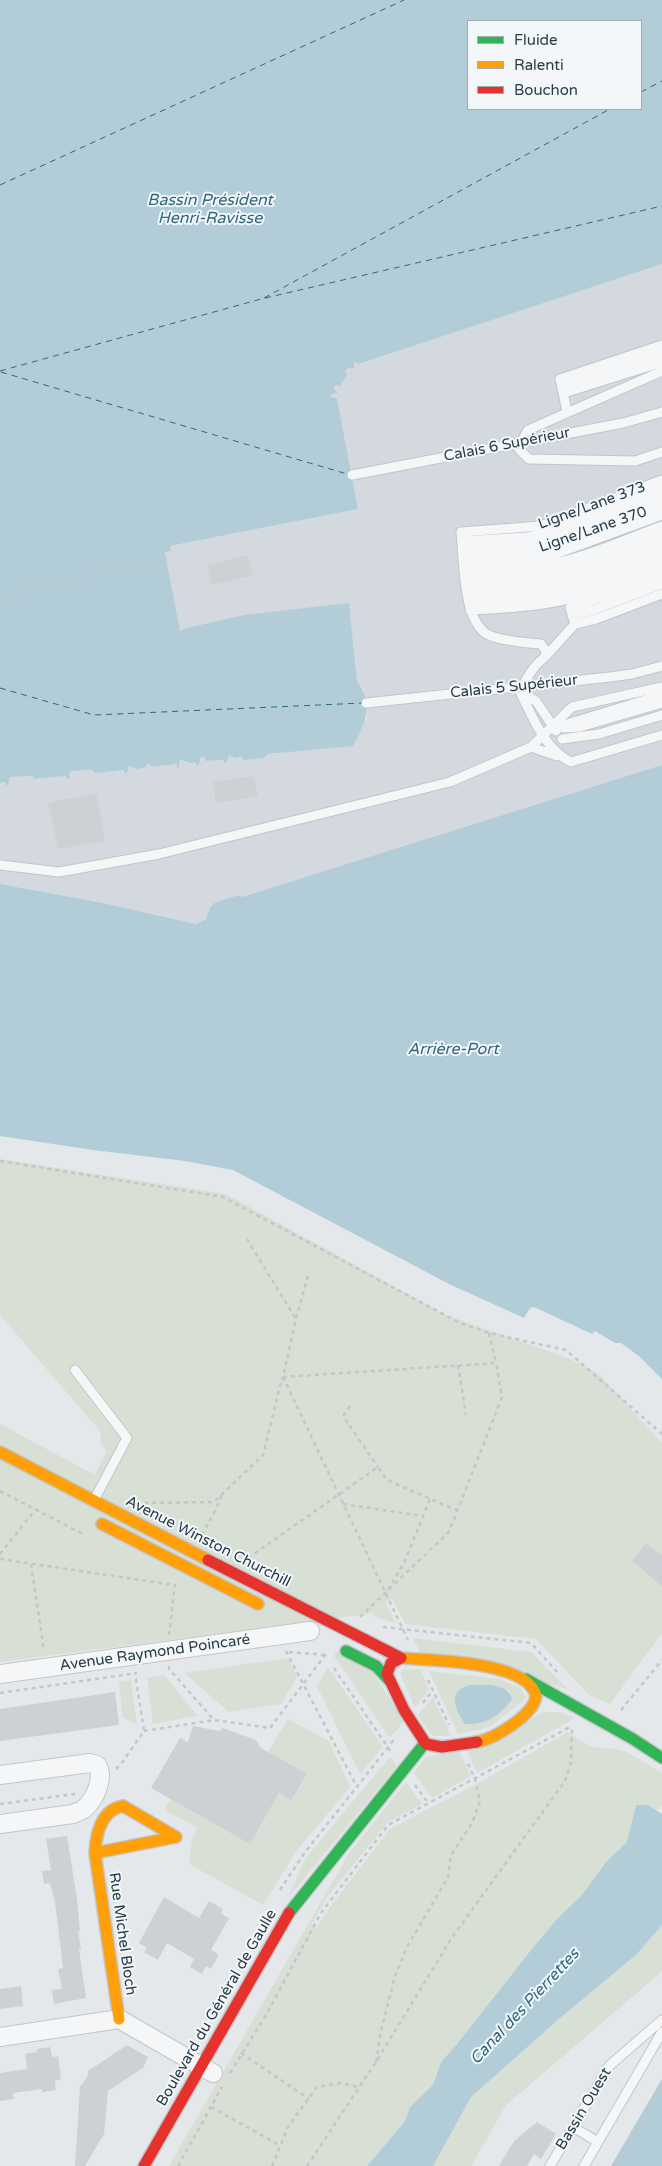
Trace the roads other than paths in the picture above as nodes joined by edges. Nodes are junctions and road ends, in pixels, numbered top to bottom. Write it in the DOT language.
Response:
graph roads {
  1 [pos="662,344"];
  2 [pos="662,353"];
  3 [pos="662,362"];
  4 [pos="662,371"];
  5 [pos="562,386"];
  6 [pos="567,411"];
  7 [pos="662,412"];
  8 [pos="662,452"];
  9 [pos="352,475"];
  10 [pos="662,480"];
  11 [pos="662,489"];
  12 [pos="662,498"];
  13 [pos="662,506"];
  14 [pos="662,515"];
  15 [pos="662,526"];
  16 [pos="662,534"];
  17 [pos="662,543"];
  18 [pos="662,551"];
  19 [pos="662,559"];
  20 [pos="662,567"];
  21 [pos="465,571"];
  22 [pos="662,576"];
  23 [pos="662,584"];
  24 [pos="662,594"];
  25 [pos="571,611"];
  26 [pos="575,624"];
  27 [pos="545,657"];
  28 [pos="662,666"];
  29 [pos="662,687"];
  30 [pos="520,692"];
  31 [pos="662,695"];
  32 [pos="366,703"];
  33 [pos="662,703"];
  34 [pos="662,715"];
  35 [pos="662,721"];
  36 [pos="580,723"];
  37 [pos="553,727"];
  38 [pos="544,735"];
  39 [pos="662,735"];
  40 [pos="599,737"];
  41 [pos="531,747"];
  42 [pos="559,757"];
  43 [pos="0,865"];
  44 [pos="75,1370"];
  45 [pos="0,1452"];
  46 [pos="94,1501"];
  47 [pos="88,1516"];
  48 [pos="268,1610"];
  49 [pos="293,1622"];
  50 [pos="314,1633"];
  51 [pos="335,1644"];
  52 [pos="402,1658"];
  53 [pos="0,1674"];
  54 [pos="526,1679"];
  55 [pos="389,1680"];
  56 [pos="542,1706"];
  57 [pos="584,1713"];
  58 [pos="425,1744"];
  59 [pos="662,1758"];
  60 [pos="0,1775"];
  61 [pos="0,1824"];
  62 [pos="95,1852"];
  63 [pos="326,1870"];
  64 [pos="303,1914"];
  65 [pos="119,2019"];
  66 [pos="662,2020"];
  67 [pos="662,2032"];
  68 [pos="0,2037"];
  69 [pos="215,2074"];
  70 [pos="573,2127"];
  71 [pos="598,2142"];
  72 [pos="552,2163"];
  73 [pos="144,2166"];
  74 [pos="584,2166"];
  1 -- 5 [label="lane"];
  2 -- 5 [label="lane"];
  3 -- 5 [label="lane"];
  4 -- 6 [label="lane"];
  5 -- 6 [label="lane"];
  6 -- 8 [label="lane"];
  7 -- 9 [label="lane, Calais 6 Supérieur, bridge"];
  10 -- 21 [label="lane, Ligne/Lane 373"];
  11 -- 21 [label="lane"];
  12 -- 21 [label="lane"];
  13 -- 21 [label="lane, Ligne/Lane 370"];
  14 -- 21 [label="lane"];
  15 -- 21 [label="lane"];
  16 -- 21 [label="lane"];
  17 -- 21 [label="lane"];
  18 -- 21 [label="lane"];
  19 -- 21 [label="lane"];
  20 -- 21 [label="lane"];
  21 -- 27 [label="lane"];
  22 -- 25 [label="lane"];
  23 -- 25 [label="lane"];
  24 -- 26 [label="lane"];
  25 -- 26 [label="lane"];
  26 -- 27 [label="lane"];
  27 -- 30 [label="lane"];
  28 -- 32 [label="lane, Calais 5 Supérieur, bridge"];
  29 -- 37 [label="lane"];
  30 -- 37 [label="lane"];
  30 -- 38 [label="lane"];
  31 -- 36 [label="lane"];
  33 -- 36 [label="lane"];
  34 -- 40 [label="lane"];
  35 -- 40 [label="lane"];
  36 -- 37 [label="lane"];
  37 -- 38 [label="lane"];
  37 -- 40 [label="lane"];
  38 -- 41 [label="lane"];
  38 -- 42 [label="lane"];
  39 -- 42 [label="lane"];
  41 -- 42 [label="lane"];
  41 -- 43 [label="lane"];
  44 -- 46 [label="lane"];
  45 -- 46 [label="street, Avenue Winston Churchill"];
  46 -- 52 [label="street, Avenue Winston Churchill"];
  47 -- 48 [label="street"];
  49 -- 50 [label="street"];
  50 -- 53 [label="street, Avenue Raymond Poincaré"];
  51 -- 55 [label="street"];
  52 -- 54 [label="street, Avenue Winston Churchill"];
  52 -- 55 [label="street"];
  54 -- 56 [label="street"];
  54 -- 57 [label="street, Avenue Winston Churchill"];
  55 -- 58 [label="street"];
  56 -- 57 [label="street"];
  56 -- 58 [label="street"];
  57 -- 59 [label="street"];
  58 -- 63 [label="street, Boulevard du Général de Gaulle"];
  60 -- 61 [label="street"];
  62 -- 62 [label="street, Rue Michel Bloch"];
  62 -- 65 [label="street, Rue Michel Bloch"];
  63 -- 64 [label="street, Boulevard du Général de Gaulle"];
  63 -- 69 [label="street, Boulevard du Général de Gaulle"];
  65 -- 68 [label="street"];
  65 -- 69 [label="street"];
  66 -- 70 [label="lane, Bassin Ouest"];
  67 -- 71 [label="lane, Bassin Ouest"];
  69 -- 73 [label="street, Boulevard du Général de Gaulle"];
  70 -- 71 [label="lane"];
  70 -- 72 [label="lane, Bassin Ouest"];
  71 -- 74 [label="lane, Bassin Ouest"];
}
